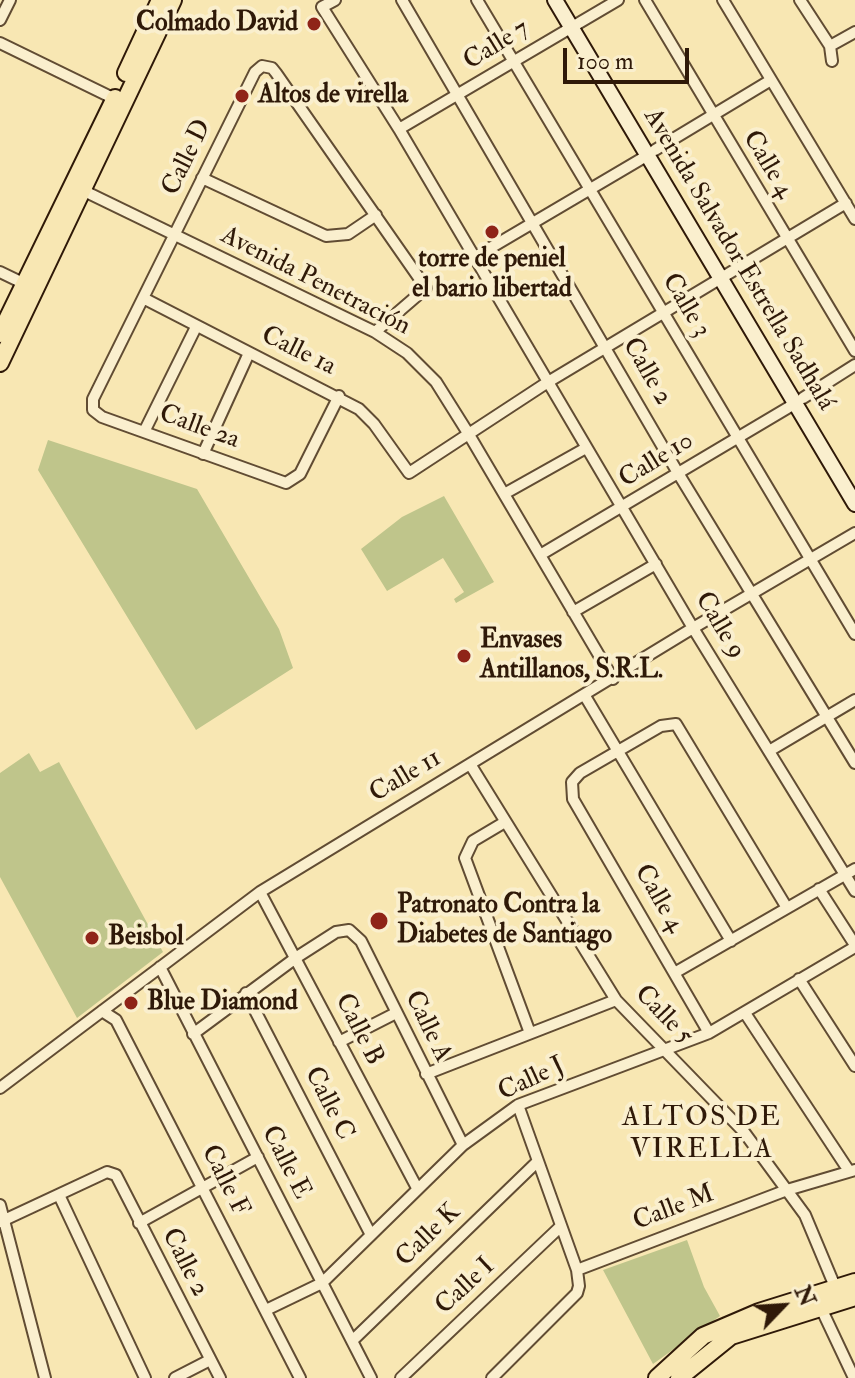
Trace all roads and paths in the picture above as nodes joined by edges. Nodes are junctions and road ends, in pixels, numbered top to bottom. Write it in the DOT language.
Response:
graph roads {
  1 [pos="10,0"];
  2 [pos="160,0"];
  3 [pos="173,0"];
  4 [pos="335,0"];
  5 [pos="402,0"];
  6 [pos="477,0"];
  7 [pos="555,0"];
  8 [pos="566,0"];
  9 [pos="618,0"];
  10 [pos="645,0"];
  11 [pos="723,0"];
  12 [pos="800,0"];
  13 [pos="322,4"];
  14 [pos="0,20"];
  15 [pos="575,25"];
  16 [pos="855,32"];
  17 [pos="0,43"];
  18 [pos="830,46"];
  19 [pos="513,61"];
  20 [pos="832,61"];
  21 [pos="771,80"];
  22 [pos="459,96"];
  23 [pos="119,102"];
  24 [pos="712,116"];
  25 [pos="399,129"];
  26 [pos="651,153"];
  27 [pos="202,178"];
  28 [pos="78,188"];
  29 [pos="590,190"];
  30 [pos="846,203"];
  31 [pos="376,215"];
  32 [pos="855,219"];
  33 [pos="534,221"];
  34 [pos="176,236"];
  35 [pos="786,239"];
  36 [pos="475,257"];
  37 [pos="0,272"];
  38 [pos="724,275"];
  39 [pos="30,286"];
  40 [pos="145,299"];
  41 [pos="664,313"];
  42 [pos="196,327"];
  43 [pos="375,332"];
  44 [pos="0,334"];
  45 [pos="607,348"];
  46 [pos="855,351"];
  47 [pos="249,353"];
  48 [pos="0,363"];
  49 [pos="855,365"];
  50 [pos="548,382"];
  51 [pos="339,396"];
  52 [pos="799,400"];
  53 [pos="93,410"];
  54 [pos="144,432"];
  55 [pos="468,433"];
  56 [pos="738,436"];
  57 [pos="586,448"];
  58 [pos="203,454"];
  59 [pos="678,473"];
  60 [pos="855,486"];
  61 [pos="504,494"];
  62 [pos="855,504"];
  63 [pos="625,508"];
  64 [pos="855,533"];
  65 [pos="540,555"];
  66 [pos="812,560"];
  67 [pos="656,564"];
  68 [pos="753,593"];
  69 [pos="573,612"];
  70 [pos="693,628"];
  71 [pos="855,634"];
  72 [pos="613,679"];
  73 [pos="585,696"];
  74 [pos="855,700"];
  75 [pos="827,716"];
  76 [pos="617,751"];
  77 [pos="769,751"];
  78 [pos="855,763"];
  79 [pos="470,764"];
  80 [pos="505,822"];
  81 [pos="855,869"];
  82 [pos="844,875"];
  83 [pos="819,889"];
  84 [pos="855,891"];
  85 [pos="260,892"];
  86 [pos="787,908"];
  87 [pos="731,941"];
  88 [pos="855,946"];
  89 [pos="297,957"];
  90 [pos="160,967"];
  91 [pos="676,972"];
  92 [pos="799,979"];
  93 [pos="246,993"];
  94 [pos="616,1000"];
  95 [pos="102,1011"];
  96 [pos="396,1013"];
  97 [pos="745,1013"];
  98 [pos="530,1033"];
  99 [pos="709,1033"];
  100 [pos="193,1034"];
  101 [pos="339,1042"];
  102 [pos="665,1050"];
  103 [pos="855,1066"];
  104 [pos="426,1074"];
  105 [pos="0,1088"];
  106 [pos="518,1105"];
  107 [pos="463,1145"];
  108 [pos="258,1157"];
  109 [pos="537,1162"];
  110 [pos="852,1171"];
  111 [pos="203,1188"];
  112 [pos="417,1188"];
  113 [pos="787,1190"];
  114 [pos="59,1195"];
  115 [pos="0,1205"];
  116 [pos="2,1221"];
  117 [pos="139,1223"];
  118 [pos="560,1227"];
  119 [pos="371,1235"];
  120 [pos="577,1270"];
  121 [pos="855,1282"];
  122 [pos="322,1283"];
  123 [pos="838,1287"];
  124 [pos="855,1297"];
  125 [pos="820,1306"];
  126 [pos="266,1310"];
  127 [pos="352,1341"];
  128 [pos="210,1360"];
  129 [pos="45,1378"];
  130 [pos="145,1378"];
  131 [pos="175,1378"];
  132 [pos="220,1378"];
  133 [pos="300,1378"];
  134 [pos="371,1378"];
  135 [pos="401,1378"];
  136 [pos="492,1378"];
  137 [pos="657,1378"];
  138 [pos="679,1378"];
  139 [pos="854,1378"];
  1 -- 14 [label="street"];
  2 -- 23 [label="main road"];
  3 -- 23 [label="main road"];
  4 -- 13 [label="street"];
  5 -- 22 [label="street, Calle 2"];
  6 -- 19 [label="street, Calle 3"];
  7 -- 15 [label="main road, Avenida Salvador Estrella Sadhalá"];
  8 -- 15 [label="main road, Avenida Salvador Estrella Sadhalá"];
  9 -- 15 [label="street, Calle 7"];
  10 -- 24 [label="street, Calle 4"];
  11 -- 21 [label="street"];
  12 -- 18 [label="street"];
  13 -- 25 [label="street, Calle 9"];
  15 -- 19 [label="street, Calle 7"];
  15 -- 26 [label="main road, Avenida Salvador Estrella Sadhalá"];
  16 -- 18 [label="street"];
  17 -- 23 [label="street"];
  18 -- 20 [label="street"];
  19 -- 22 [label="street, Calle 7"];
  19 -- 29 [label="street, Calle 3"];
  21 -- 24 [label="street"];
  21 -- 30 [label="street"];
  22 -- 25 [label="street, Calle 7"];
  22 -- 33 [label="street, Calle 2"];
  23 -- 28 [label="main road"];
  24 -- 26 [label="street"];
  24 -- 35 [label="street, Calle 4"];
  25 -- 36 [label="street, Calle 9"];
  26 -- 29 [label="street"];
  26 -- 38 [label="main road, Avenida Salvador Estrella Sadhalá"];
  27 -- 31 [label="street"];
  27 -- 31 [label="street, Calle D"];
  27 -- 34 [label="street, Calle D"];
  28 -- 34 [label="street, Avenida Penetración"];
  28 -- 39 [label="main road"];
  29 -- 33 [label="street"];
  29 -- 41 [label="street, Calle 3"];
  30 -- 32 [label="street"];
  30 -- 35 [label="street"];
  31 -- 43 [label="street, Calle D"];
  33 -- 36 [label="street"];
  33 -- 45 [label="street, Calle 2"];
  34 -- 40 [label="street, Calle D"];
  34 -- 43 [label="street, Avenida Penetración"];
  35 -- 38 [label="street"];
  35 -- 46 [label="street, Calle 4"];
  36 -- 50 [label="street, Calle 9"];
  37 -- 39 [label="street"];
  38 -- 41 [label="street"];
  38 -- 52 [label="main road, Avenida Salvador Estrella Sadhalá"];
  39 -- 44 [label="main road"];
  39 -- 48 [label="main road"];
  40 -- 42 [label="street, Calle 1a"];
  40 -- 53 [label="street, Calle D"];
  41 -- 45 [label="street"];
  41 -- 56 [label="street, Calle 3"];
  42 -- 47 [label="street, Calle 1a"];
  42 -- 54 [label="street"];
  43 -- 55 [label="street, Avenida Penetración"];
  45 -- 50 [label="street"];
  45 -- 59 [label="street, Calle 2"];
  47 -- 51 [label="street, Calle 1a"];
  47 -- 58 [label="street"];
  49 -- 52 [label="street, Calle 10"];
  50 -- 55 [label="street"];
  50 -- 57 [label="street, Calle 9"];
  51 -- 55 [label="street, Calle 1a"];
  51 -- 58 [label="street, Calle 2a"];
  52 -- 56 [label="street, Calle 10"];
  52 -- 60 [label="main road, Avenida Salvador Estrella Sadhalá"];
  52 -- 62 [label="main road, Avenida Salvador Estrella Sadhalá"];
  53 -- 54 [label="street, Calle 2a"];
  54 -- 58 [label="street, Calle 2a"];
  55 -- 61 [label="street, Avenida Penetración"];
  56 -- 59 [label="street, Calle 10"];
  56 -- 66 [label="street, Calle 3"];
  57 -- 61 [label="street"];
  57 -- 63 [label="street, Calle 9"];
  59 -- 63 [label="street, Calle 10"];
  59 -- 68 [label="street, Calle 2"];
  61 -- 65 [label="street, Avenida Penetración"];
  63 -- 65 [label="street, Calle 10"];
  63 -- 67 [label="street, Calle 9"];
  64 -- 66 [label="street, Calle 11"];
  65 -- 69 [label="street, Avenida Penetración"];
  66 -- 68 [label="street, Calle 11"];
  66 -- 71 [label="street, Calle 3"];
  67 -- 69 [label="street"];
  67 -- 70 [label="street, Calle 9"];
  68 -- 70 [label="street, Calle 11"];
  68 -- 75 [label="street, Calle 2"];
  69 -- 72 [label="street, Avenida Penetración"];
  70 -- 72 [label="street, Calle 11"];
  70 -- 77 [label="street, Calle 9"];
  72 -- 73 [label="street, Calle 11"];
  73 -- 76 [label="street"];
  73 -- 79 [label="street, Calle 11"];
  74 -- 75 [label="street"];
  75 -- 77 [label="street"];
  75 -- 78 [label="street, Calle 2"];
  76 -- 86 [label="street"];
  76 -- 87 [label="street"];
  76 -- 91 [label="street, Calle 4"];
  77 -- 82 [label="street, Calle 9"];
  79 -- 80 [label="street, Calle 5"];
  79 -- 85 [label="street, Calle 11"];
  80 -- 94 [label="street, Calle 5"];
  80 -- 98 [label="street"];
  81 -- 82 [label="street"];
  82 -- 83 [label="street"];
  82 -- 84 [label="street, Calle 9"];
  83 -- 86 [label="street"];
  83 -- 88 [label="street"];
  85 -- 89 [label="street, Calle B"];
  85 -- 90 [label="street, Calle 11"];
  86 -- 87 [label="street"];
  87 -- 91 [label="street"];
  88 -- 92 [label="street, Calle J"];
  89 -- 93 [label="street"];
  89 -- 96 [label="street, Calle A"];
  89 -- 101 [label="street, Calle B"];
  90 -- 95 [label="street, Calle 11"];
  90 -- 100 [label="street, Calle E"];
  91 -- 99 [label="street, Calle 4"];
  92 -- 97 [label="street, Calle J"];
  92 -- 103 [label="street"];
  93 -- 100 [label="street"];
  93 -- 119 [label="street, Calle C"];
  94 -- 98 [label="street"];
  94 -- 102 [label="street, Calle 5"];
  95 -- 105 [label="street, Calle 11"];
  95 -- 111 [label="street, Calle F"];
  96 -- 101 [label="street"];
  96 -- 104 [label="street, Calle A"];
  97 -- 99 [label="street, Calle J"];
  97 -- 110 [label="street"];
  98 -- 104 [label="street"];
  99 -- 102 [label="street, Calle J"];
  100 -- 108 [label="street, Calle E"];
  101 -- 112 [label="street, Calle B"];
  102 -- 106 [label="street, Calle J"];
  102 -- 113 [label="street, Calle 5"];
  104 -- 107 [label="street, Calle A"];
  106 -- 107 [label="street, Calle J"];
  106 -- 109 [label="street"];
  107 -- 112 [label="street, Calle J"];
  108 -- 111 [label="street"];
  108 -- 122 [label="street, Calle E"];
  109 -- 118 [label="street"];
  109 -- 127 [label="street, Calle K"];
  110 -- 113 [label="street, Calle M"];
  111 -- 117 [label="street"];
  111 -- 126 [label="street, Calle F"];
  112 -- 119 [label="street, Calle J"];
  113 -- 120 [label="street, Calle M"];
  113 -- 123 [label="street, Calle 5"];
  114 -- 116 [label="street"];
  114 -- 117 [label="street, Calle 2"];
  114 -- 130 [label="street"];
  115 -- 116 [label="street"];
  116 -- 129 [label="street"];
  117 -- 128 [label="street, Calle 2"];
  118 -- 120 [label="street"];
  118 -- 135 [label="street, Calle I"];
  119 -- 122 [label="street, Calle J"];
  120 -- 136 [label="street"];
  121 -- 123 [label="main road"];
  122 -- 126 [label="street, Calle J"];
  122 -- 127 [label="street, Calle E"];
  123 -- 125 [label="street"];
  123 -- 137 [label="main road"];
  124 -- 125 [label="main road"];
  125 -- 138 [label="main road"];
  125 -- 139 [label="street"];
  126 -- 133 [label="street, Calle F"];
  127 -- 134 [label="street, Calle E"];
  128 -- 131 [label="street"];
  128 -- 132 [label="street, Calle 2"];
}
